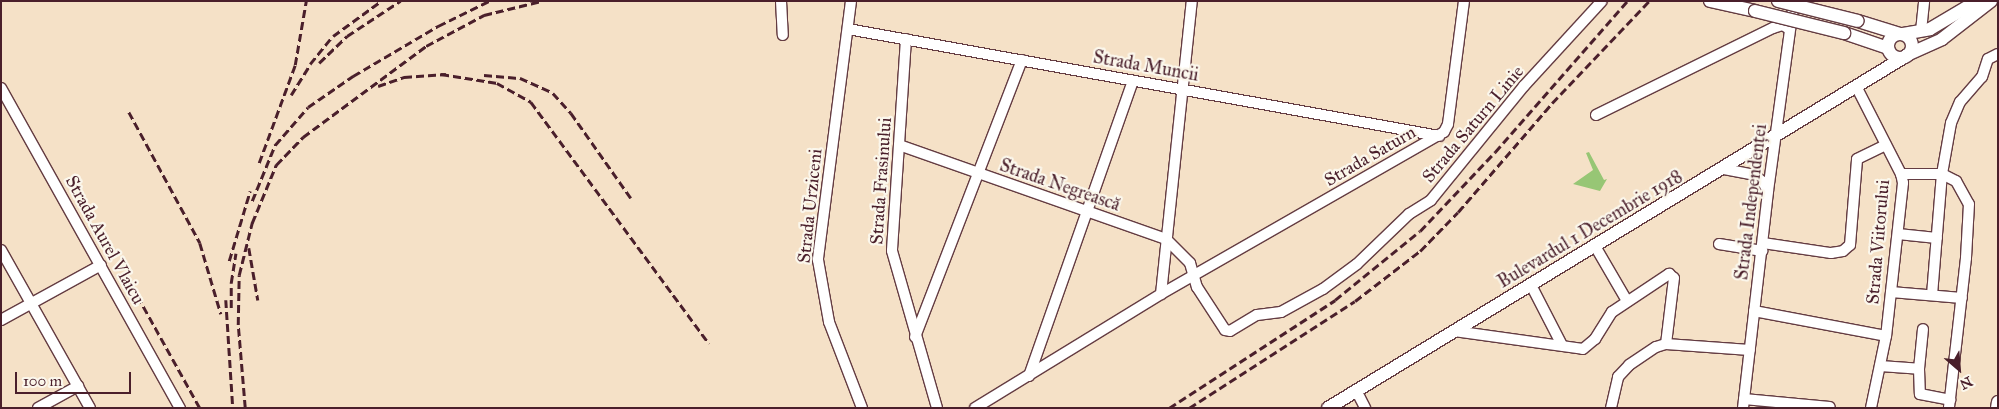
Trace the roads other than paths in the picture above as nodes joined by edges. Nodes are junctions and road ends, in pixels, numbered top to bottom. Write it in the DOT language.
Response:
graph roads {
  1 [pos="781,1"];
  2 [pos="851,1"];
  3 [pos="1192,1"];
  4 [pos="1464,1"];
  5 [pos="1602,1"];
  6 [pos="1710,1"];
  7 [pos="1778,1"];
  8 [pos="1794,1"];
  9 [pos="1924,1"];
  10 [pos="1977,1"];
  11 [pos="1991,1"];
  12 [pos="1790,28"];
  13 [pos="848,29"];
  14 [pos="1921,31"];
  15 [pos="1901,34"];
  16 [pos="783,35"];
  17 [pos="906,39"];
  18 [pos="1888,49"];
  19 [pos="1998,54"];
  20 [pos="1907,55"];
  21 [pos="1022,60"];
  22 [pos="1870,80"];
  23 [pos="1133,81"];
  24 [pos="1,88"];
  25 [pos="1857,88"];
  26 [pos="1183,89"];
  27 [pos="1596,115"];
  28 [pos="1439,136"];
  29 [pos="1776,137"];
  30 [pos="899,145"];
  31 [pos="1886,145"];
  32 [pos="1724,170"];
  33 [pos="978,174"];
  34 [pos="1901,174"];
  35 [pos="1942,174"];
  36 [pos="1768,192"];
  37 [pos="1086,210"];
  38 [pos="1898,234"];
  39 [pos="1166,238"];
  40 [pos="1937,238"];
  41 [pos="1720,244"];
  42 [pos="1594,246"];
  43 [pos="1762,247"];
  44 [pos="1,250"];
  45 [pos="101,265"];
  46 [pos="1195,274"];
  47 [pos="1531,285"];
  48 [pos="1892,292"];
  49 [pos="1161,294"];
  50 [pos="1932,296"];
  51 [pos="1962,298"];
  52 [pos="1627,301"];
  53 [pos="32,303"];
  54 [pos="1754,311"];
  55 [pos="1257,315"];
  56 [pos="1,320"];
  57 [pos="1924,329"];
  58 [pos="1454,331"];
  59 [pos="915,336"];
  60 [pos="1886,336"];
  61 [pos="1562,344"];
  62 [pos="1666,344"];
  63 [pos="1750,350"];
  64 [pos="1880,366"];
  65 [pos="1919,370"];
  66 [pos="1029,376"];
  67 [pos="78,386"];
  68 [pos="1356,390"];
  69 [pos="1998,402"];
  70 [pos="1744,403"];
  71 [pos="1950,404"];
  72 [pos="1830,407"];
  73 [pos="38,408"];
  74 [pos="90,408"];
  75 [pos="180,408"];
  76 [pos="862,408"];
  77 [pos="937,408"];
  78 [pos="975,408"];
  79 [pos="1328,408"];
  80 [pos="1365,408"];
  81 [pos="1611,408"];
  82 [pos="1871,408"];
  83 [pos="1997,408"];
  1 -- 16 [label="street"];
  2 -- 13 [label="street, Strada Urziceni"];
  3 -- 26 [label="street"];
  4 -- 28 [label="street, Strada Saturn"];
  5 -- 55 [label="street, Strada Saturn Linie"];
  6 -- 18 [label="main road, bridge"];
  7 -- 15 [label="main road, bridge"];
  8 -- 12 [label="street, Strada Independenței"];
  9 -- 14 [label="street"];
  10 -- 14 [label="main road"];
  11 -- 20 [label="main road, Bulevardul 1 Decembrie 1918"];
  12 -- 27 [label="street"];
  12 -- 29 [label="street, Strada Independenței"];
  13 -- 17 [label="street, Strada Muncii"];
  13 -- 76 [label="street, Strada Urziceni"];
  14 -- 15 [label="main road"];
  15 -- 18 [label="main road"];
  15 -- 20 [label="main road"];
  17 -- 21 [label="street, Strada Muncii"];
  17 -- 30 [label="street, Strada Frasinului"];
  18 -- 20 [label="main road"];
  18 -- 22 [label="main road, Bulevardul 1 Decembrie 1918"];
  19 -- 35 [label="street"];
  20 -- 22 [label="main road, Bulevardul 1 Decembrie 1918"];
  21 -- 23 [label="street, Strada Muncii"];
  21 -- 33 [label="street"];
  22 -- 25 [label="main road, Bulevardul 1 Decembrie 1918"];
  23 -- 26 [label="street, Strada Muncii"];
  23 -- 37 [label="street"];
  24 -- 45 [label="street, Strada Aurel Vlaicu"];
  25 -- 29 [label="main road, Bulevardul 1 Decembrie 1918"];
  25 -- 31 [label="street, Strada Viitorului"];
  26 -- 28 [label="street, Strada Muncii"];
  26 -- 39 [label="street"];
  28 -- 46 [label="street, Strada Saturn"];
  29 -- 32 [label="main road, Bulevardul 1 Decembrie 1918"];
  29 -- 36 [label="street, Strada Independenței"];
  30 -- 33 [label="street, Strada Negrească"];
  30 -- 59 [label="street, Strada Frasinului"];
  31 -- 34 [label="street, Strada Viitorului"];
  31 -- 43 [label="street"];
  32 -- 36 [label="street"];
  32 -- 42 [label="main road, Bulevardul 1 Decembrie 1918"];
  33 -- 37 [label="street, Strada Negrească"];
  33 -- 59 [label="street"];
  34 -- 35 [label="street"];
  34 -- 38 [label="street, Strada Viitorului"];
  35 -- 40 [label="street"];
  35 -- 51 [label="street"];
  36 -- 43 [label="street, Strada Independenței"];
  37 -- 39 [label="street, Strada Negrească"];
  37 -- 66 [label="street"];
  38 -- 40 [label="street"];
  38 -- 48 [label="street, Strada Viitorului"];
  39 -- 46 [label="street, Strada Negrească"];
  39 -- 49 [label="street"];
  40 -- 50 [label="street"];
  41 -- 43 [label="street"];
  42 -- 47 [label="main road, Bulevardul 1 Decembrie 1918"];
  42 -- 52 [label="street"];
  43 -- 54 [label="street, Strada Independenței"];
  44 -- 53 [label="street"];
  45 -- 53 [label="street"];
  45 -- 75 [label="street, Strada Aurel Vlaicu"];
  46 -- 49 [label="street, Strada Saturn"];
  46 -- 55 [label="street, Strada Negrească"];
  47 -- 58 [label="main road, Bulevardul 1 Decembrie 1918"];
  47 -- 61 [label="street"];
  48 -- 50 [label="street"];
  48 -- 60 [label="street, Strada Viitorului"];
  49 -- 66 [label="street, Strada Saturn"];
  50 -- 51 [label="street"];
  51 -- 71 [label="street"];
  52 -- 61 [label="street"];
  52 -- 62 [label="street"];
  53 -- 56 [label="street"];
  53 -- 67 [label="street"];
  54 -- 60 [label="street"];
  54 -- 63 [label="street, Strada Independenței"];
  57 -- 65 [label="street"];
  58 -- 61 [label="street"];
  58 -- 68 [label="main road, Bulevardul 1 Decembrie 1918"];
  59 -- 77 [label="street, Strada Frasinului"];
  60 -- 64 [label="street, Strada Viitorului"];
  62 -- 63 [label="street"];
  62 -- 81 [label="street"];
  63 -- 70 [label="street, Strada Independenței"];
  64 -- 65 [label="street"];
  64 -- 82 [label="street, Strada Viitorului"];
  65 -- 71 [label="street"];
  66 -- 78 [label="street, Strada Saturn"];
  67 -- 73 [label="street"];
  67 -- 74 [label="street"];
  68 -- 79 [label="main road, Bulevardul 1 Decembrie 1918"];
  68 -- 80 [label="street"];
  69 -- 83 [label="main road"];
  70 -- 72 [label="street"];
}
